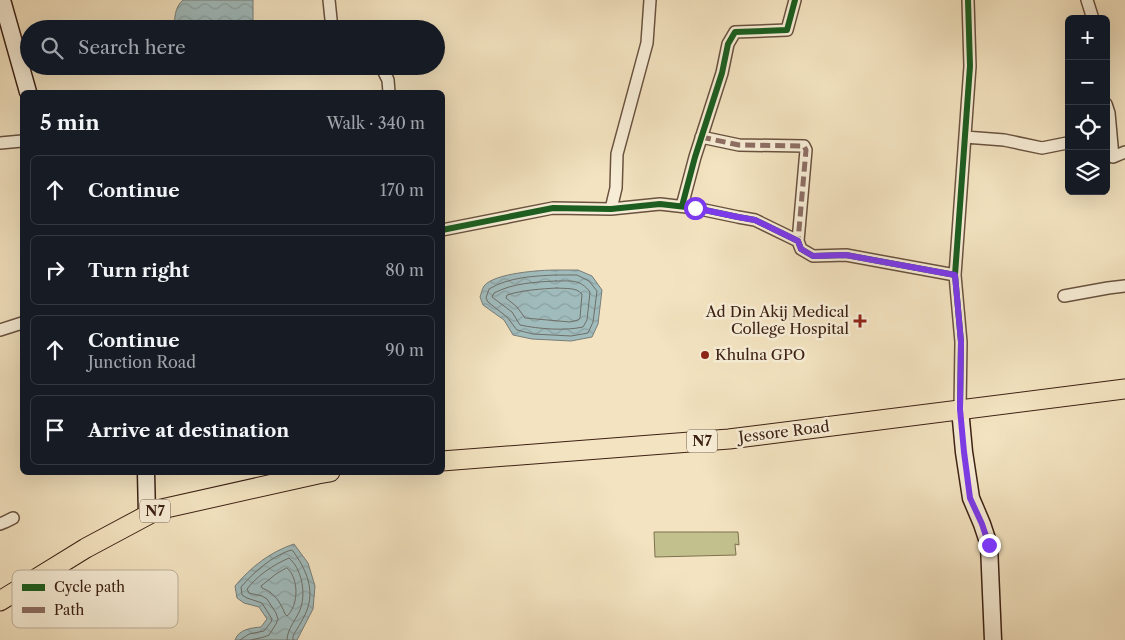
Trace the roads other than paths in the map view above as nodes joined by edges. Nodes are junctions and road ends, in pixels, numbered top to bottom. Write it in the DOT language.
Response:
graph roads {
  1 [pos="2,0"];
  2 [pos="10,0"];
  3 [pos="329,0"];
  4 [pos="650,0"];
  5 [pos="795,0"];
  6 [pos="968,0"];
  7 [pos="1088,0"];
  8 [pos="1092,15"];
  9 [pos="331,20"];
  10 [pos="20,35"];
  11 [pos="20,64"];
  12 [pos="23,75"];
  13 [pos="31,75"];
  14 [pos="386,75"];
  15 [pos="27,90"];
  16 [pos="35,90"];
  17 [pos="389,90"];
  18 [pos="1106,105"];
  19 [pos="702,137"];
  20 [pos="965,137"];
  21 [pos="20,140"];
  22 [pos="0,143"];
  23 [pos="1065,143"];
  24 [pos="1125,152"];
  25 [pos="682,206"];
  26 [pos="611,209"];
  27 [pos="445,229"];
  28 [pos="798,241"];
  29 [pos="955,275"];
  30 [pos="1125,286"];
  31 [pos="1064,296"];
  32 [pos="20,324"];
  33 [pos="0,330"];
  34 [pos="1125,389"];
  35 [pos="960,409"];
  36 [pos="445,461"];
  37 [pos="146,475"];
  38 [pos="156,475"];
  39 [pos="314,475"];
  40 [pos="152,512"];
  41 [pos="13,518"];
  42 [pos="0,524"];
  43 [pos="50,570"];
  44 [pos="12,594"];
  45 [pos="0,601"];
  46 [pos="993,640"];
  1 -- 11 [label="main road"];
  2 -- 10 [label="main road"];
  3 -- 9 [label="street"];
  4 -- 26 [label="street"];
  5 -- 19 [label="street"];
  6 -- 20 [label="street"];
  7 -- 8 [label="street"];
  12 -- 15 [label="main road"];
  13 -- 16 [label="main road"];
  14 -- 17 [label="street"];
  18 -- 24 [label="street"];
  19 -- 25 [label="street"];
  19 -- 28 [label="street"];
  20 -- 23 [label="street"];
  20 -- 29 [label="street"];
  21 -- 22 [label="street"];
  25 -- 26 [label="street"];
  25 -- 28 [label="street"];
  26 -- 27 [label="street"];
  28 -- 29 [label="street"];
  29 -- 35 [label="street"];
  30 -- 31 [label="street"];
  32 -- 33 [label="street"];
  34 -- 35 [label="highway, Jessore Road / N7"];
  35 -- 36 [label="highway, Jessore Road / N7"];
  35 -- 46 [label="main road"];
  37 -- 40 [label="main road"];
  38 -- 40 [label="main road"];
  39 -- 40 [label="highway, N7"];
  40 -- 43 [label="highway, N7"];
  41 -- 42 [label="street"];
  44 -- 45 [label="highway, N7"];
}
